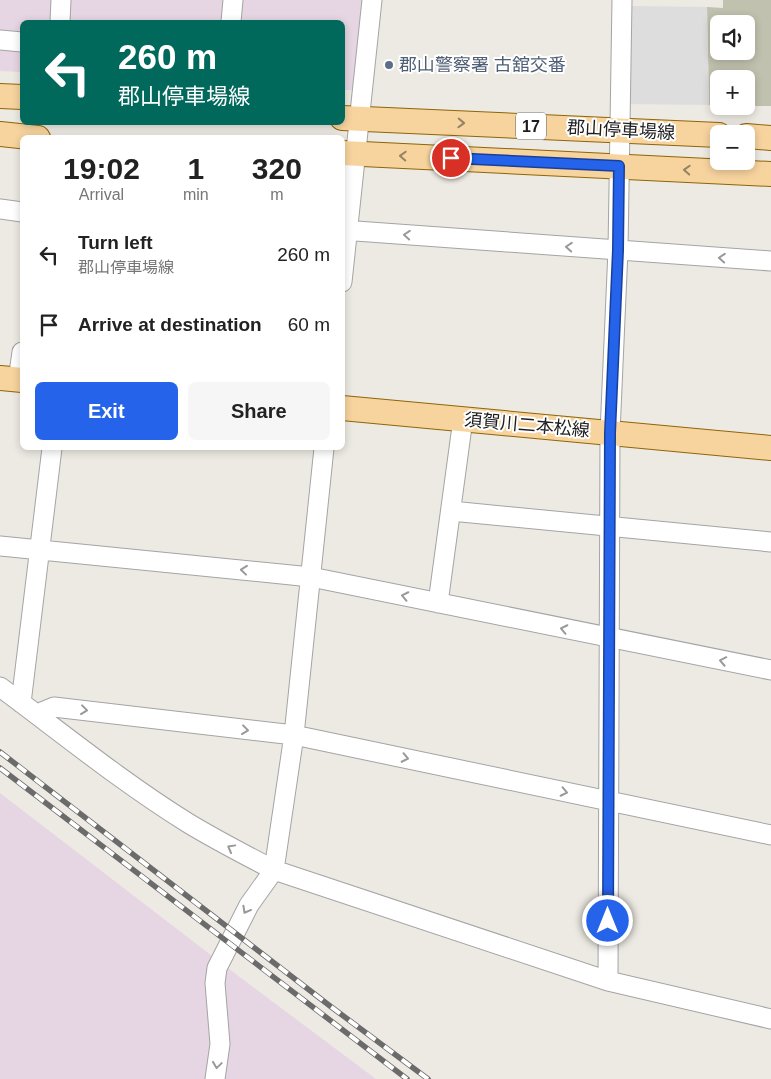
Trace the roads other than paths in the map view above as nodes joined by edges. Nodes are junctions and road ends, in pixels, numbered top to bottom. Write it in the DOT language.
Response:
graph roads {
  1 [pos="61,0"];
  2 [pos="233,0"];
  3 [pos="372,0"];
  4 [pos="622,0"];
  5 [pos="60,20"];
  6 [pos="231,20"];
  7 [pos="0,40"];
  8 [pos="20,42"];
  9 [pos="0,96"];
  10 [pos="20,98"];
  11 [pos="351,119"];
  12 [pos="620,129"];
  13 [pos="0,134"];
  14 [pos="710,134"];
  15 [pos="20,136"];
  16 [pos="755,137"];
  17 [pos="771,138"];
  18 [pos="350,153"];
  19 [pos="619,166"];
  20 [pos="771,174"];
  21 [pos="0,209"];
  22 [pos="20,212"];
  23 [pos="346,231"];
  24 [pos="345,244"];
  25 [pos="618,250"];
  26 [pos="771,261"];
  27 [pos="20,358"];
  28 [pos="13,380"];
  29 [pos="345,408"];
  30 [pos="463,419"];
  31 [pos="610,433"];
  32 [pos="771,448"];
  33 [pos="52,450"];
  34 [pos="324,450"];
  35 [pos="451,511"];
  36 [pos="610,526"];
  37 [pos="771,542"];
  38 [pos="0,546"];
  39 [pos="40,550"];
  40 [pos="311,577"];
  41 [pos="438,603"];
  42 [pos="608,638"];
  43 [pos="771,670"];
  44 [pos="0,687"];
  45 [pos="21,703"];
  46 [pos="37,714"];
  47 [pos="294,735"];
  48 [pos="608,801"];
  49 [pos="771,835"];
  50 [pos="274,870"];
  51 [pos="608,981"];
  52 [pos="771,1019"];
  53 [pos="215,1079"];
  1 -- 5 [label="street"];
  2 -- 6 [label="street"];
  3 -- 11 [label="street"];
  4 -- 12 [label="street"];
  7 -- 8 [label="street"];
  9 -- 10 [label="main road"];
  11 -- 12 [label="main road, 郡山停車場線 / 17, one-way"];
  11 -- 18 [label="street"];
  12 -- 14 [label="main road, 郡山停車場線 / 17"];
  12 -- 19 [label="street"];
  13 -- 15 [label="main road"];
  16 -- 17 [label="main road"];
  19 -- 18 [label="main road, 郡山停車場線 / 17, one-way"];
  18 -- 23 [label="street"];
  20 -- 19 [label="main road, 郡山停車場線 / 17, one-way"];
  19 -- 25 [label="street"];
  21 -- 22 [label="street"];
  23 -- 24 [label="street"];
  25 -- 23 [label="street, one-way"];
  26 -- 25 [label="street, one-way"];
  25 -- 31 [label="street"];
  27 -- 28 [label="street"];
  29 -- 30 [label="main road, 須賀川二本松線"];
  30 -- 31 [label="main road, 須賀川二本松線"];
  30 -- 35 [label="street"];
  31 -- 32 [label="main road, 須賀川二本松線"];
  31 -- 36 [label="street"];
  33 -- 39 [label="street"];
  34 -- 40 [label="street"];
  35 -- 36 [label="street"];
  35 -- 41 [label="street"];
  36 -- 37 [label="street"];
  36 -- 42 [label="street"];
  38 -- 39 [label="street"];
  40 -- 39 [label="street, one-way"];
  39 -- 45 [label="street"];
  41 -- 40 [label="street, one-way"];
  40 -- 47 [label="street"];
  42 -- 41 [label="street, one-way"];
  43 -- 42 [label="street, one-way"];
  42 -- 48 [label="street"];
  44 -- 45 [label="street"];
  45 -- 46 [label="street"];
  46 -- 47 [label="street, one-way"];
  50 -- 46 [label="street, one-way"];
  47 -- 48 [label="street, one-way"];
  47 -- 50 [label="street"];
  48 -- 49 [label="street"];
  48 -- 51 [label="street"];
  50 -- 51 [label="street"];
  50 -- 53 [label="street, one-way"];
  51 -- 52 [label="street"];
}
